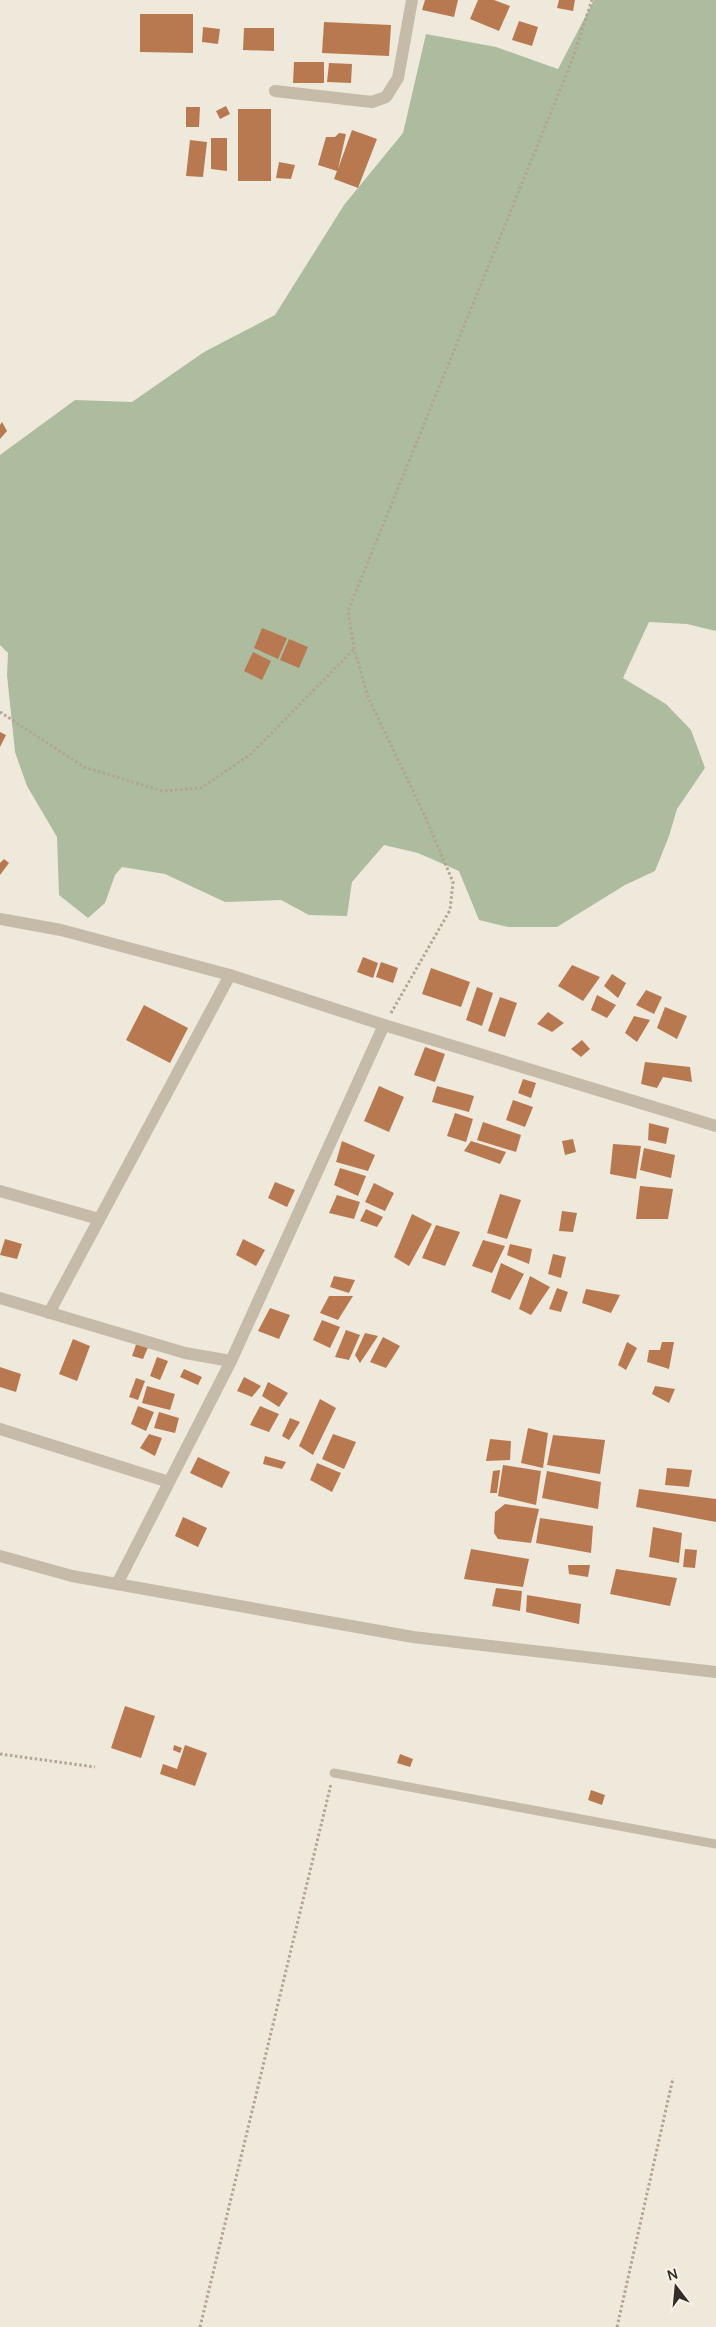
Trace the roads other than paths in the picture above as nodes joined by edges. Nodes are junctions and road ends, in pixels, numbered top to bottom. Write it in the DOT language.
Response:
graph roads {
  1 [pos="412,0"];
  2 [pos="275,91"];
  3 [pos="0,919"];
  4 [pos="230,975"];
  5 [pos="384,1025"];
  6 [pos="716,1126"];
  7 [pos="0,1191"];
  8 [pos="99,1219"];
  9 [pos="0,1298"];
  10 [pos="49,1313"];
  11 [pos="231,1362"];
  12 [pos="0,1429"];
  13 [pos="169,1482"];
  14 [pos="0,1556"];
  15 [pos="117,1584"];
  16 [pos="716,1672"];
  17 [pos="334,1774"];
  18 [pos="716,1844"];
  1 -- 2 [label="street"];
  3 -- 4 [label="street"];
  4 -- 5 [label="street"];
  4 -- 8 [label="street"];
  5 -- 6 [label="street"];
  5 -- 11 [label="street"];
  7 -- 8 [label="street"];
  8 -- 10 [label="street"];
  9 -- 10 [label="street"];
  10 -- 11 [label="street"];
  11 -- 13 [label="street"];
  12 -- 13 [label="street"];
  13 -- 15 [label="street"];
  14 -- 15 [label="street"];
  15 -- 16 [label="street"];
  17 -- 18 [label="lane"];
}
